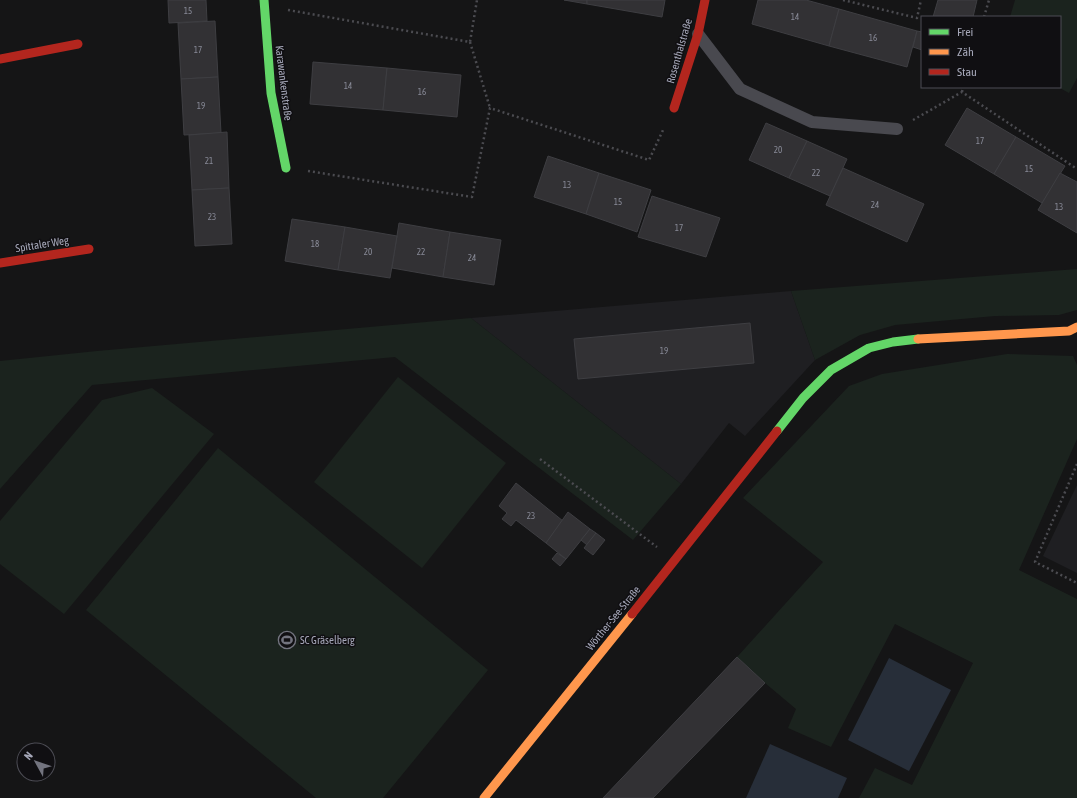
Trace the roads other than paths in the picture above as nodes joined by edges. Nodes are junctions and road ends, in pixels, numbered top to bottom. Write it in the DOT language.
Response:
graph roads {
  1 [pos="706,0"];
  2 [pos="264,3"];
  3 [pos="698,34"];
  4 [pos="78,44"];
  5 [pos="0,59"];
  6 [pos="674,108"];
  7 [pos="897,129"];
  8 [pos="286,168"];
  9 [pos="89,249"];
  10 [pos="0,263"];
  11 [pos="1077,327"];
  12 [pos="484,798"];
  1 -- 3 [label="street, Rosenthalstraße"];
  2 -- 8 [label="street, Karawankenstraße"];
  3 -- 6 [label="street, Rosenthalstraße"];
  3 -- 7 [label="lane"];
  4 -- 5 [label="street"];
  9 -- 10 [label="street, Spittaler Weg"];
  11 -- 12 [label="street, Wörther-See-Straße"];
}
